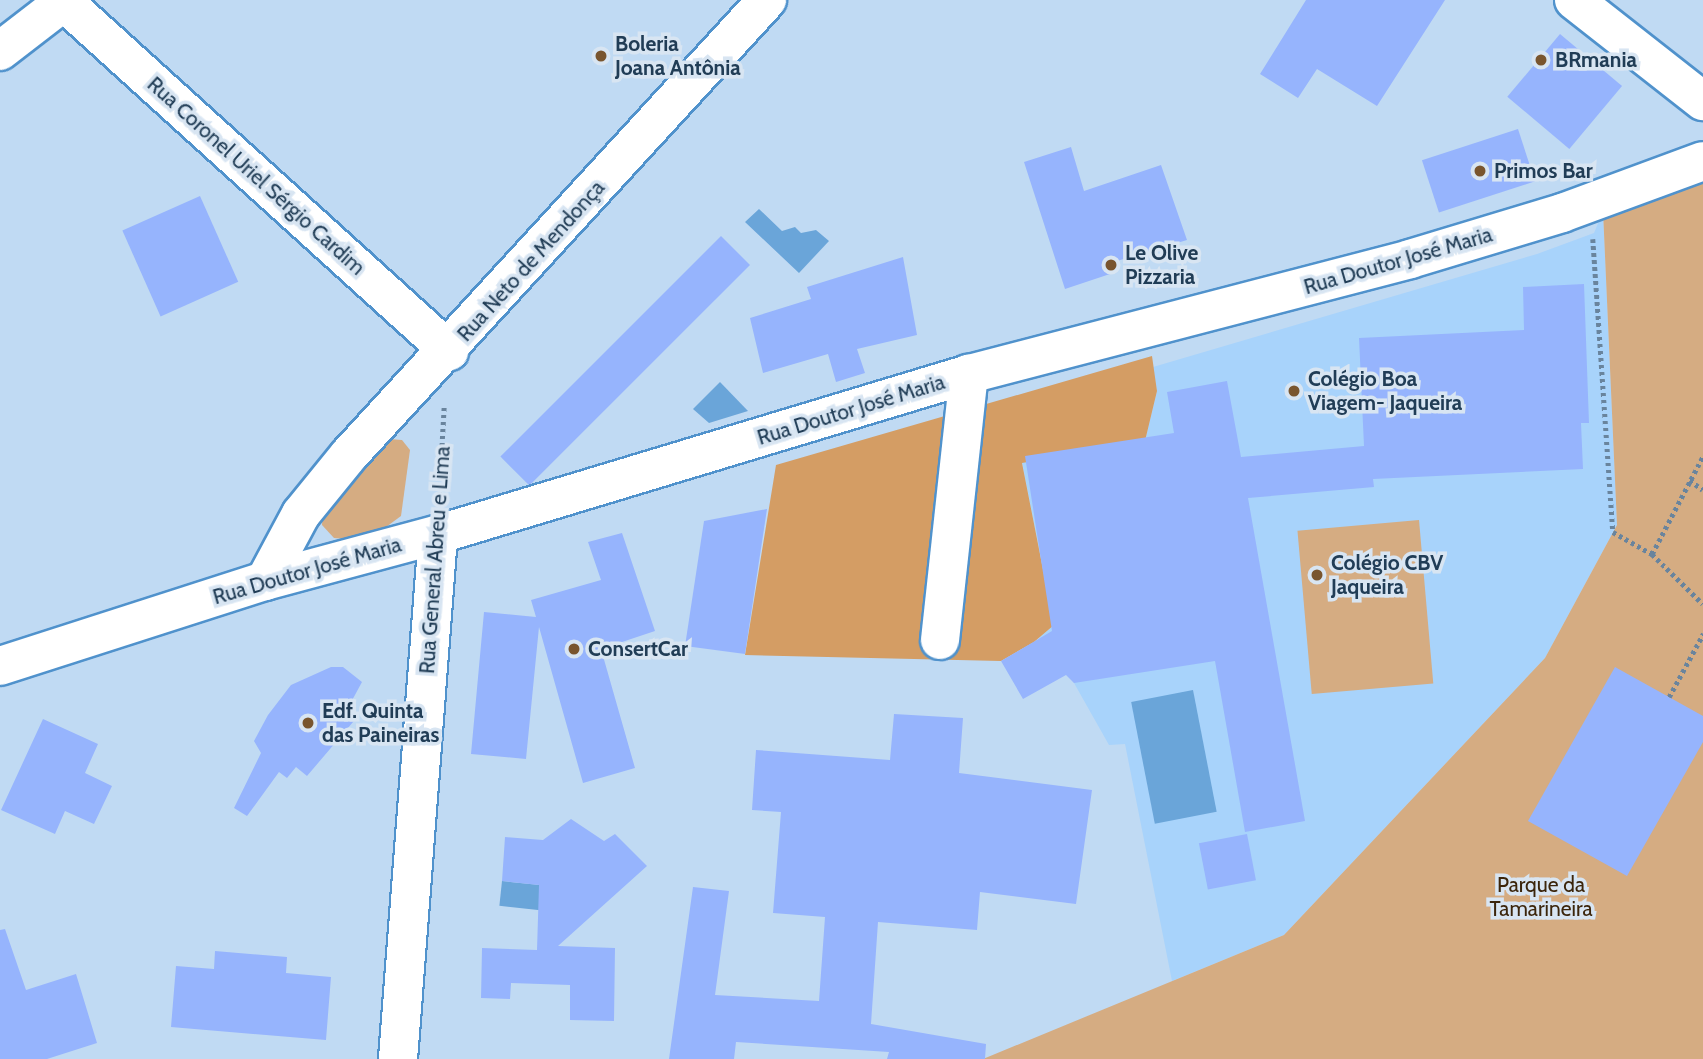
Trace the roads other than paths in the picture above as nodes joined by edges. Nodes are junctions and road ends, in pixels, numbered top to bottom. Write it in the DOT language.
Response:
graph roads {
  1 [pos="767,0"];
  2 [pos="1574,0"];
  3 [pos="65,1"];
  4 [pos="0,51"];
  5 [pos="1703,101"];
  6 [pos="1703,161"];
  7 [pos="448,352"];
  8 [pos="969,374"];
  9 [pos="297,522"];
  10 [pos="438,535"];
  11 [pos="327,566"];
  12 [pos="265,580"];
  13 [pos="940,640"];
  14 [pos="0,666"];
  15 [pos="398,1059"];
  1 -- 7 [label="street, Rua Neto de Mendonça"];
  2 -- 5 [label="street"];
  3 -- 4 [label="street"];
  3 -- 7 [label="street, Rua Coronel Uriel Sérgio Cardim"];
  6 -- 8 [label="street, Rua Doutor José Maria"];
  7 -- 9 [label="street, Rua Neto de Mendonça"];
  8 -- 10 [label="street, Rua Doutor José Maria"];
  8 -- 13 [label="street"];
  9 -- 11 [label="street"];
  9 -- 12 [label="street, Rua Neto de Mendonça"];
  10 -- 11 [label="street, Rua Doutor José Maria"];
  10 -- 15 [label="street, Rua General Abreu e Lima"];
  11 -- 12 [label="street, Rua Doutor José Maria"];
  12 -- 14 [label="street, Rua Doutor José Maria"];
}
